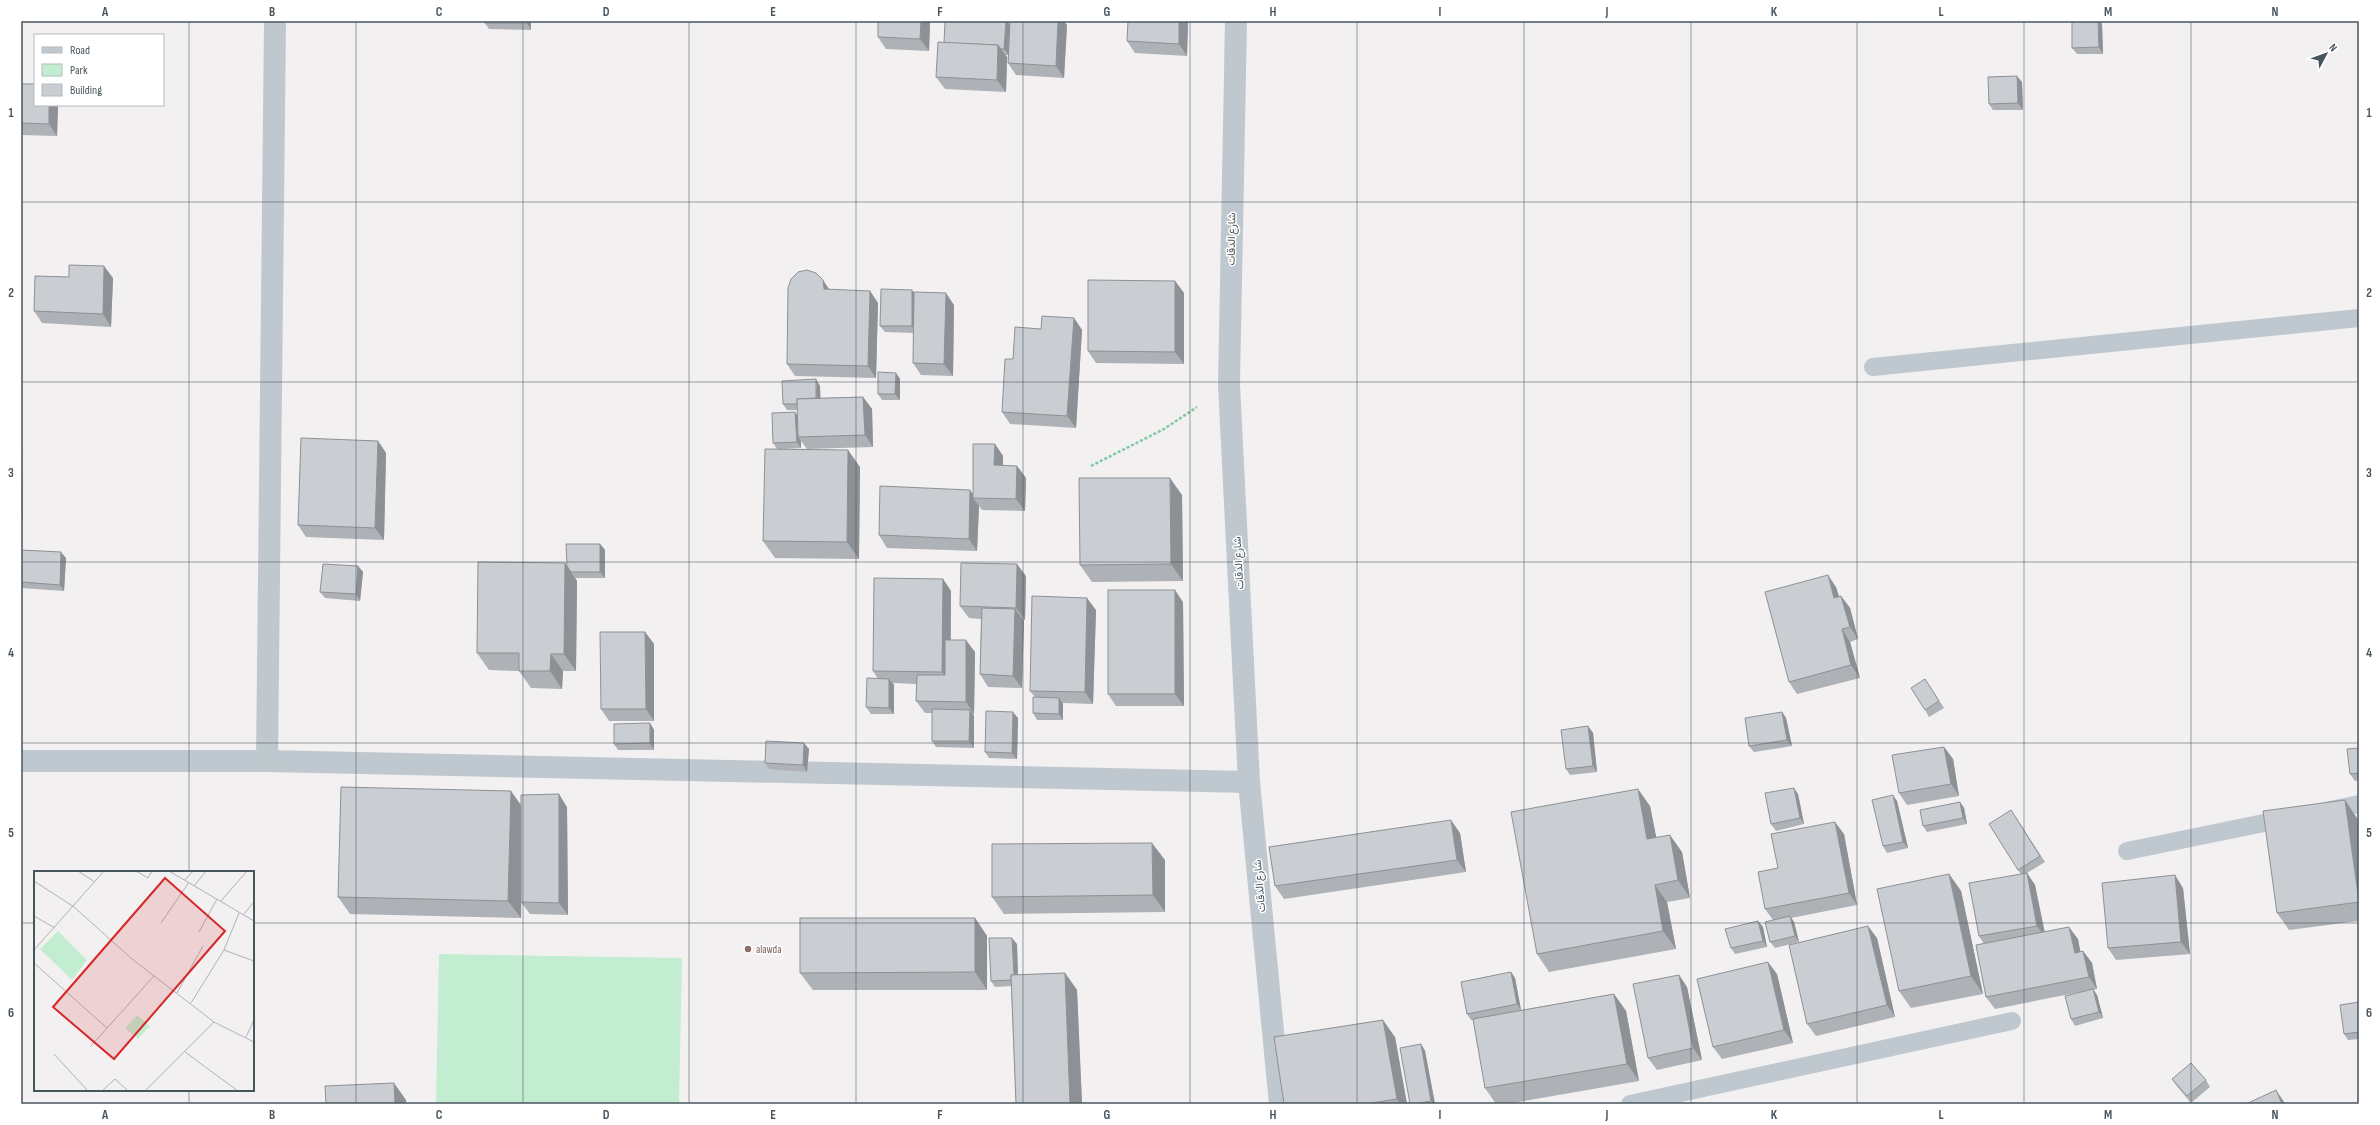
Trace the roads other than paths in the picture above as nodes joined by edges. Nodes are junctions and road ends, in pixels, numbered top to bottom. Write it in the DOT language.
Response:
graph roads {
  1 [pos="275,21"];
  2 [pos="1236,21"];
  3 [pos="2359,318"];
  4 [pos="1873,367"];
  5 [pos="267,761"];
  6 [pos="21,762"];
  7 [pos="1249,782"];
  8 [pos="2359,804"];
  9 [pos="2127,851"];
  10 [pos="2012,1021"];
  11 [pos="1280,1104"];
  12 [pos="1630,1104"];
  1 -- 5 [label="street"];
  2 -- 7 [label="street, شارع الدقات"];
  3 -- 4 [label="lane"];
  5 -- 6 [label="street"];
  5 -- 7 [label="street"];
  7 -- 11 [label="street, شارع الدقات"];
  8 -- 9 [label="lane"];
  10 -- 12 [label="lane"];
}
